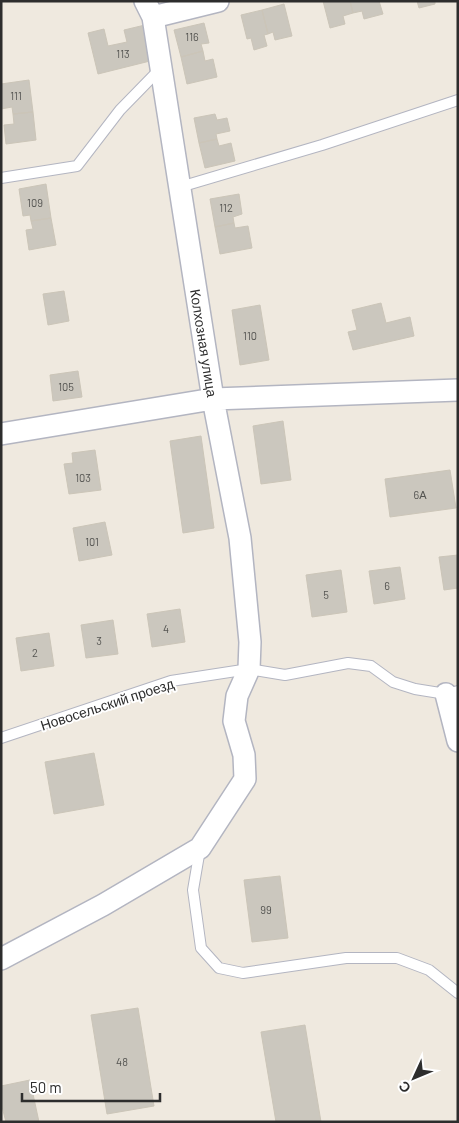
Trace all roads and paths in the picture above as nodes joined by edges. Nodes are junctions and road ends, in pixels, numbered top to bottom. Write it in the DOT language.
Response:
graph roads {
  1 [pos="218,1"];
  2 [pos="149,9"];
  3 [pos="162,68"];
  4 [pos="458,100"];
  5 [pos="1,178"];
  6 [pos="180,187"];
  7 [pos="458,390"];
  8 [pos="213,399"];
  9 [pos="1,434"];
  10 [pos="249,670"];
  11 [pos="452,693"];
  12 [pos="1,738"];
  13 [pos="458,741"];
  14 [pos="200,848"];
  15 [pos="1,959"];
  16 [pos="458,993"];
  1 -- 2 [label="street, Колхозная улица"];
  2 -- 3 [label="street, Колхозная улица"];
  3 -- 5 [label="lane"];
  3 -- 6 [label="street, Колхозная улица"];
  4 -- 6 [label="lane"];
  6 -- 8 [label="street, Колхозная улица"];
  7 -- 8 [label="street"];
  8 -- 9 [label="street"];
  8 -- 10 [label="street, Колхозная улица"];
  10 -- 11 [label="lane, Новосельский проезд"];
  10 -- 12 [label="lane, Новосельский проезд"];
  10 -- 14 [label="street"];
  11 -- 13 [label="street"];
  14 -- 15 [label="street"];
  14 -- 16 [label="lane"];
}
